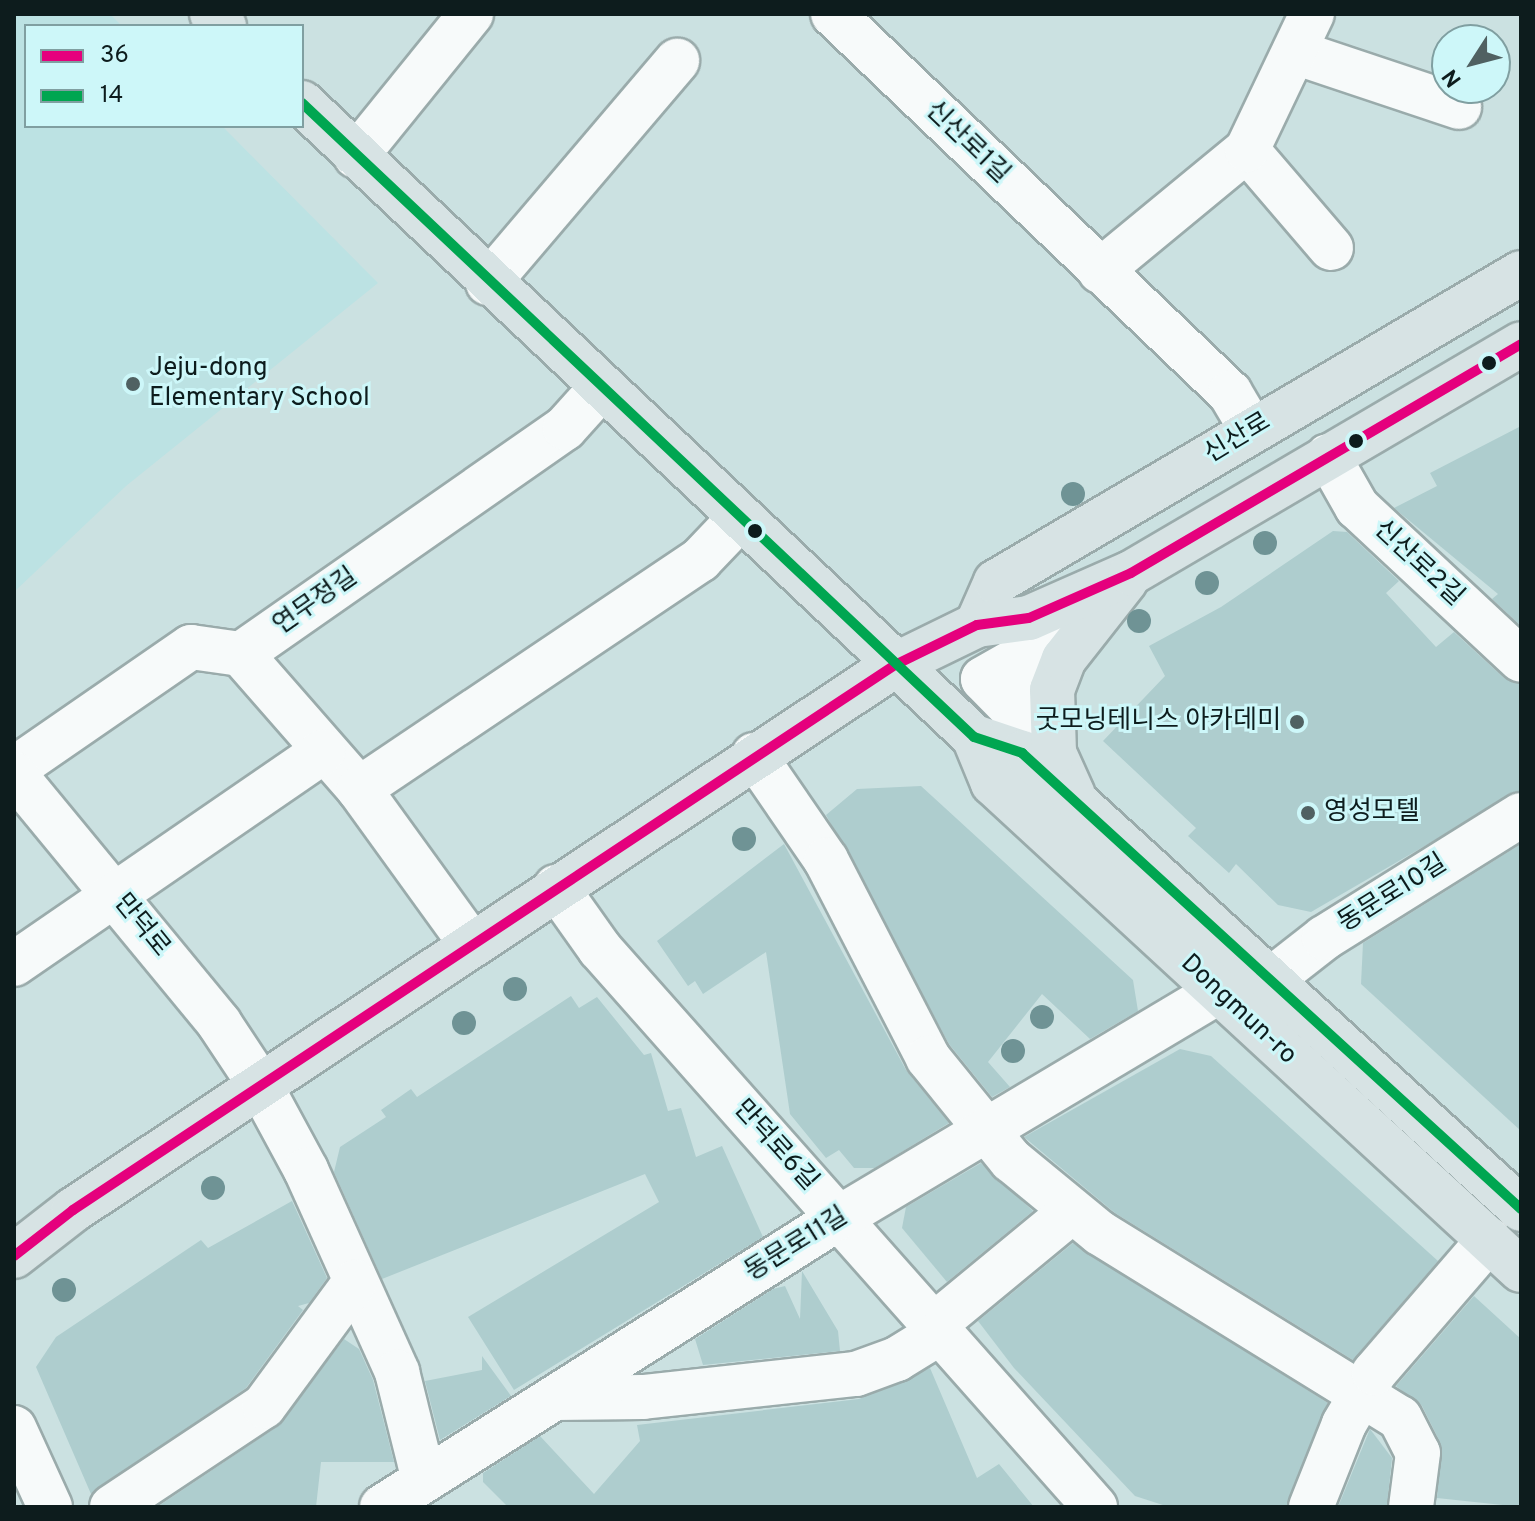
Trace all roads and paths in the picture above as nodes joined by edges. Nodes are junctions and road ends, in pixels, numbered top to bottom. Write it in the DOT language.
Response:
graph roads {
  1 [pos="471,14"];
  2 [pos="833,14"];
  3 [pos="1304,33"];
  4 [pos="677,61"];
  5 [pos="304,105"];
  6 [pos="1459,107"];
  7 [pos="1247,150"];
  8 [pos="356,156"];
  9 [pos="1331,248"];
  10 [pos="1100,271"];
  11 [pos="1521,273"];
  12 [pos="488,283"];
  13 [pos="1521,344"];
  14 [pos="601,388"];
  15 [pos="1252,430"];
  16 [pos="1328,456"];
  17 [pos="739,519"];
  18 [pos="1131,573"];
  19 [pos="977,625"];
  20 [pos="241,654"];
  21 [pos="1521,660"];
  22 [pos="895,665"];
  23 [pos="974,737"];
  24 [pos="323,752"];
  25 [pos="754,755"];
  26 [pos="14,772"];
  27 [pos="359,789"];
  28 [pos="1075,801"];
  29 [pos="1521,815"];
  30 [pos="556,887"];
  31 [pos="116,895"];
  32 [pos="471,944"];
  33 [pos="14,964"];
  34 [pos="1269,981"];
  35 [pos="1218,992"];
  36 [pos="260,1085"];
  37 [pos="987,1129"];
  38 [pos="1521,1209"];
  39 [pos="1071,1212"];
  40 [pos="839,1218"];
  41 [pos="1489,1240"];
  42 [pos="14,1256"];
  43 [pos="1521,1270"];
  44 [pos="355,1282"];
  45 [pos="937,1328"];
  46 [pos="1362,1390"];
  47 [pos="555,1398"];
  48 [pos="14,1428"];
  49 [pos="424,1480"];
  50 [pos="50,1507"];
  51 [pos="112,1507"];
  52 [pos="382,1507"];
  53 [pos="1095,1507"];
  54 [pos="1311,1507"];
  55 [pos="1411,1507"];
  1 -- 8 [label="street"];
  2 -- 10 [label="street, 신산로1길"];
  3 -- 6 [label="street"];
  3 -- 7 [label="street"];
  4 -- 12 [label="street"];
  5 -- 8 [label="main road, Dongmun-ro"];
  7 -- 9 [label="street"];
  7 -- 10 [label="street"];
  8 -- 12 [label="main road, Dongmun-ro"];
  10 -- 15 [label="street, 신산로1길"];
  11 -- 15 [label="main road, 신산로"];
  12 -- 14 [label="main road, Dongmun-ro"];
  13 -- 16 [label="main road"];
  14 -- 17 [label="main road, Dongmun-ro"];
  14 -- 20 [label="street, 연무정길"];
  15 -- 19 [label="main road, 신산로"];
  16 -- 18 [label="main road"];
  16 -- 21 [label="street, 신산로2길"];
  17 -- 22 [label="main road, Dongmun-ro"];
  17 -- 27 [label="street"];
  18 -- 19 [label="main road"];
  18 -- 28 [label="main road"];
  19 -- 22 [label="main road"];
  20 -- 24 [label="street"];
  20 -- 26 [label="street"];
  22 -- 23 [label="main road, Dongmun-ro"];
  22 -- 25 [label="main road"];
  23 -- 28 [label="main road, Dongmun-ro"];
  23 -- 35 [label="main road, Dongmun-ro"];
  24 -- 27 [label="street"];
  24 -- 31 [label="street"];
  25 -- 30 [label="main road"];
  25 -- 37 [label="street"];
  26 -- 31 [label="street, 만덕로"];
  27 -- 32 [label="street"];
  28 -- 34 [label="main road, Dongmun-ro"];
  29 -- 34 [label="street, 동문로10길"];
  30 -- 32 [label="main road"];
  30 -- 40 [label="street, 만덕로6길"];
  31 -- 33 [label="street"];
  31 -- 36 [label="street, 만덕로"];
  32 -- 36 [label="main road"];
  34 -- 38 [label="main road, Dongmun-ro"];
  35 -- 37 [label="street, 동문로11길"];
  35 -- 41 [label="main road, Dongmun-ro"];
  36 -- 42 [label="main road"];
  36 -- 44 [label="street, 만덕로"];
  37 -- 39 [label="street"];
  37 -- 40 [label="street, 동문로11길"];
  39 -- 45 [label="street"];
  39 -- 46 [label="street"];
  40 -- 45 [label="street, 만덕로6길"];
  40 -- 47 [label="street, 동문로11길"];
  41 -- 43 [label="main road, Dongmun-ro"];
  41 -- 46 [label="street"];
  44 -- 49 [label="street, 만덕로"];
  44 -- 51 [label="street"];
  45 -- 47 [label="street"];
  45 -- 53 [label="street, 만덕로6길"];
  46 -- 54 [label="street"];
  46 -- 55 [label="street"];
  47 -- 49 [label="street, 동문로11길"];
  48 -- 50 [label="street"];
  49 -- 52 [label="street, 동문로11길"];
}
